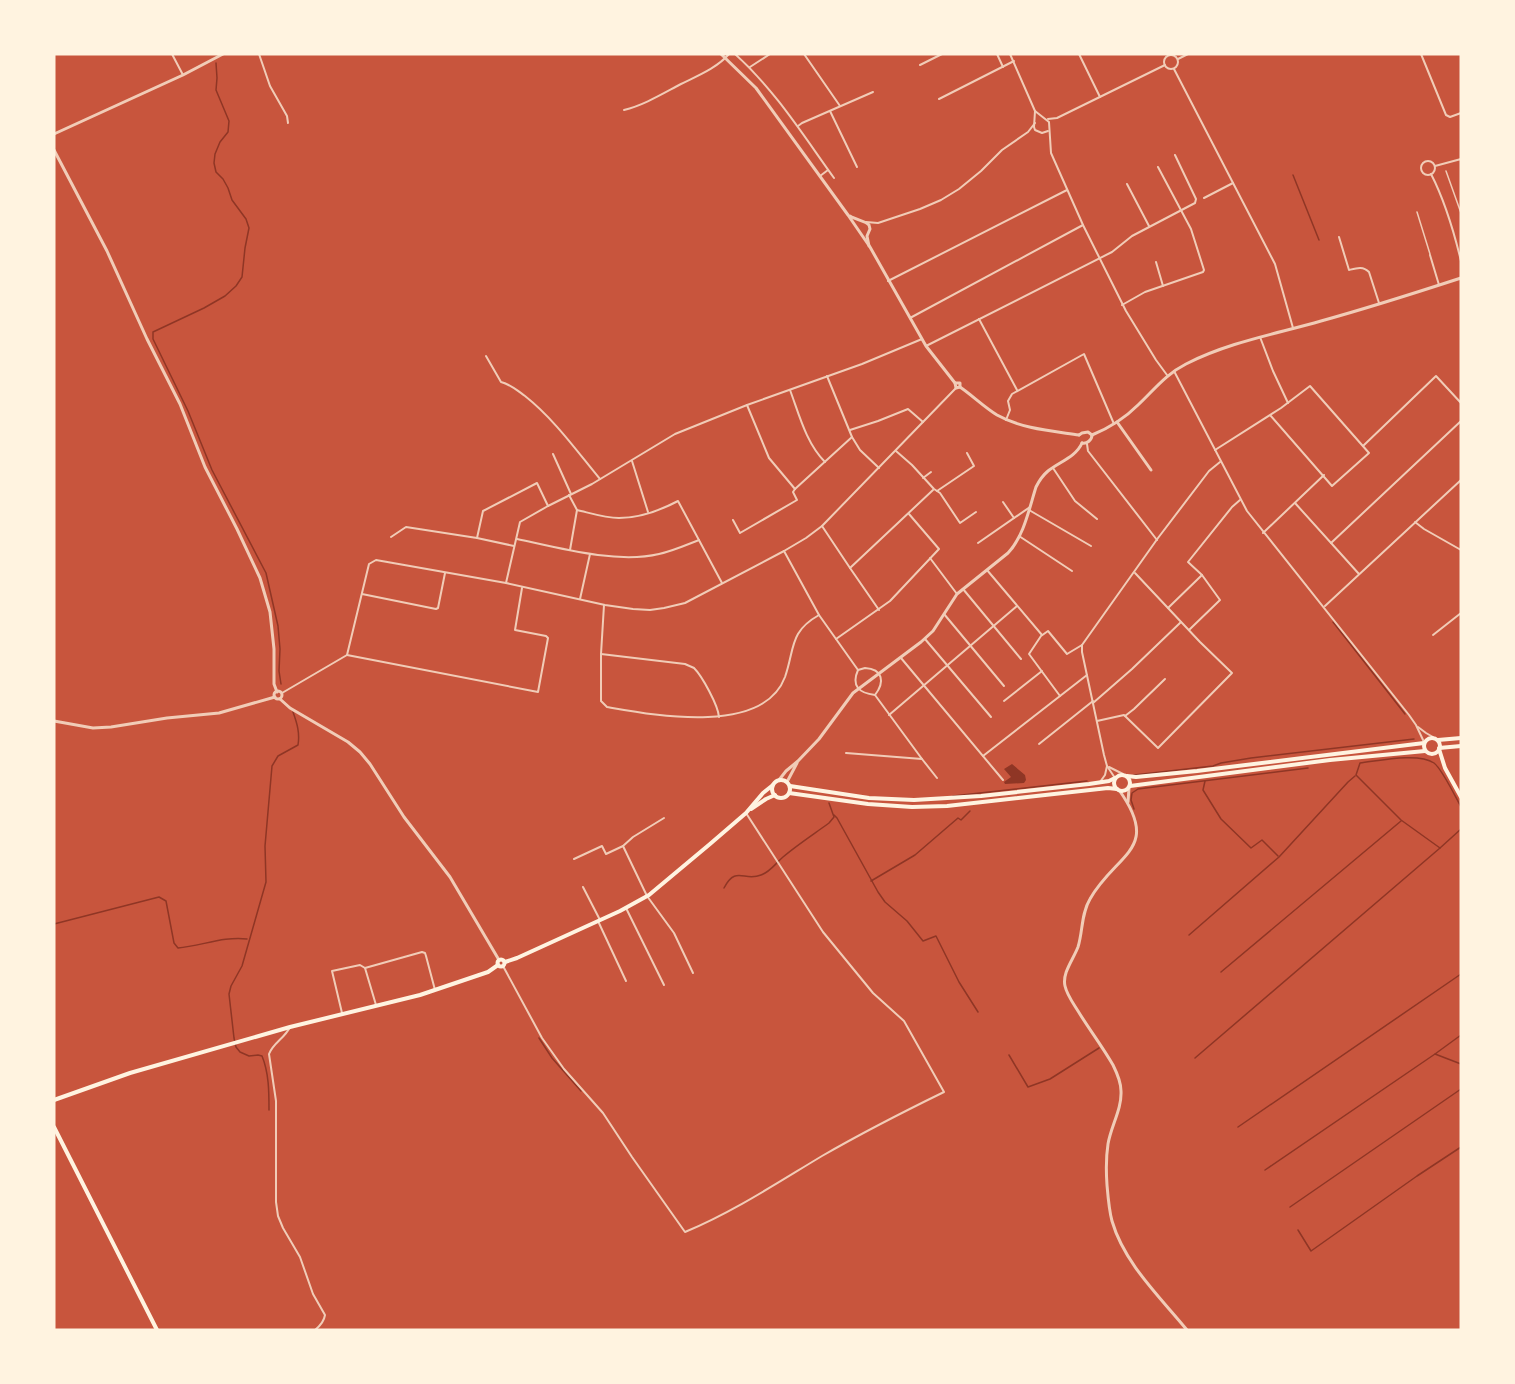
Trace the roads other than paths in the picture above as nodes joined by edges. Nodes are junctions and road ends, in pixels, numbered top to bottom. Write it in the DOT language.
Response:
graph roads {
  1 [pos="172,54"];
  2 [pos="224,54"];
  3 [pos="259,54"];
  4 [pos="721,54"];
  5 [pos="729,54"];
  6 [pos="735,54"];
  7 [pos="770,54"];
  8 [pos="804,54"];
  9 [pos="942,54"];
  10 [pos="997,54"];
  11 [pos="1010,54"];
  12 [pos="1079,54"];
  13 [pos="1188,54"];
  14 [pos="1421,54"];
  15 [pos="1167,55"];
  16 [pos="725,58"];
  17 [pos="1178,59"];
  18 [pos="1014,62"];
  19 [pos="920,65"];
  20 [pos="1165,65"];
  21 [pos="1003,67"];
  22 [pos="750,68"];
  23 [pos="1174,69"];
  24 [pos="183,75"];
  25 [pos="873,92"];
  26 [pos="1100,97"];
  27 [pos="939,99"];
  28 [pos="840,107"];
  29 [pos="624,110"];
  30 [pos="830,111"];
  31 [pos="1035,111"];
  32 [pos="1461,113"];
  33 [pos="1045,118"];
  34 [pos="1055,118"];
  35 [pos="1035,122"];
  36 [pos="288,123"];
  37 [pos="798,126"];
  38 [pos="1049,128"];
  39 [pos="1028,132"];
  40 [pos="1038,132"];
  41 [pos="54,134"];
  42 [pos="54,150"];
  43 [pos="1175,155"];
  44 [pos="1461,159"];
  45 [pos="60,162"];
  46 [pos="54,165"];
  47 [pos="1435,166"];
  48 [pos="857,167"];
  49 [pos="1158,167"];
  50 [pos="828,170"];
  51 [pos="1446,171"];
  52 [pos="1431,174"];
  53 [pos="820,176"];
  54 [pos="834,178"];
  55 [pos="1233,183"];
  56 [pos="1127,184"];
  57 [pos="1067,190"];
  58 [pos="1204,198"];
  59 [pos="1180,210"];
  60 [pos="1417,212"];
  61 [pos="1461,213"];
  62 [pos="848,215"];
  63 [pos="864,222"];
  64 [pos="878,223"];
  65 [pos="1083,225"];
  66 [pos="1149,226"];
  67 [pos="857,228"];
  68 [pos="869,231"];
  69 [pos="860,233"];
  70 [pos="1339,237"];
  71 [pos="870,247"];
  72 [pos="1430,255"];
  73 [pos="1099,258"];
  74 [pos="1461,261"];
  75 [pos="1155,262"];
  76 [pos="1461,276"];
  77 [pos="888,281"];
  78 [pos="1439,285"];
  79 [pos="1163,286"];
  80 [pos="1379,303"];
  81 [pos="1122,305"];
  82 [pos="910,318"];
  83 [pos="979,319"];
  84 [pos="1293,328"];
  85 [pos="1260,337"];
  86 [pos="922,339"];
  87 [pos="926,346"];
  88 [pos="486,356"];
  89 [pos="1174,371"];
  90 [pos="1168,375"];
  91 [pos="827,376"];
  92 [pos="957,386"];
  93 [pos="790,390"];
  94 [pos="1017,390"];
  95 [pos="1461,403"];
  96 [pos="1289,404"];
  97 [pos="747,405"];
  98 [pos="1270,415"];
  99 [pos="1006,420"];
  100 [pos="1461,421"];
  101 [pos="923,422"];
  102 [pos="1115,423"];
  103 [pos="850,430"];
  104 [pos="1079,435"];
  105 [pos="1092,435"];
  106 [pos="852,437"];
  107 [pos="1082,443"];
  108 [pos="1087,443"];
  109 [pos="1363,446"];
  110 [pos="1215,450"];
  111 [pos="896,451"];
  112 [pos="967,453"];
  113 [pos="553,454"];
  114 [pos="631,460"];
  115 [pos="825,462"];
  116 [pos="1220,462"];
  117 [pos="879,468"];
  118 [pos="1053,468"];
  119 [pos="1150,470"];
  120 [pos="931,472"];
  121 [pos="1324,475"];
  122 [pos="923,478"];
  123 [pos="600,479"];
  124 [pos="1461,480"];
  125 [pos="795,489"];
  126 [pos="935,490"];
  127 [pos="570,495"];
  128 [pos="1240,500"];
  129 [pos="1003,502"];
  130 [pos="1295,503"];
  131 [pos="548,506"];
  132 [pos="1029,508"];
  133 [pos="577,510"];
  134 [pos="648,512"];
  135 [pos="976,512"];
  136 [pos="909,514"];
  137 [pos="1014,518"];
  138 [pos="1097,519"];
  139 [pos="733,520"];
  140 [pos="1415,522"];
  141 [pos="822,526"];
  142 [pos="1263,532"];
  143 [pos="1019,536"];
  144 [pos="391,537"];
  145 [pos="477,538"];
  146 [pos="515,539"];
  147 [pos="1158,539"];
  148 [pos="699,540"];
  149 [pos="978,543"];
  150 [pos="1331,543"];
  151 [pos="514,546"];
  152 [pos="1091,546"];
  153 [pos="1461,549"];
  154 [pos="570,550"];
  155 [pos="784,551"];
  156 [pos="590,554"];
  157 [pos="930,558"];
  158 [pos="850,568"];
  159 [pos="987,570"];
  160 [pos="1072,571"];
  161 [pos="445,573"];
  162 [pos="1135,573"];
  163 [pos="1359,574"];
  164 [pos="1202,575"];
  165 [pos="506,583"];
  166 [pos="722,583"];
  167 [pos="522,587"];
  168 [pos="963,589"];
  169 [pos="362,594"];
  170 [pos="957,594"];
  171 [pos="580,599"];
  172 [pos="604,605"];
  173 [pos="1017,606"];
  174 [pos="1324,607"];
  175 [pos="1168,608"];
  176 [pos="879,610"];
  177 [pos="1461,613"];
  178 [pos="819,615"];
  179 [pos="944,615"];
  180 [pos="1180,622"];
  181 [pos="994,626"];
  182 [pos="1189,630"];
  183 [pos="1433,634"];
  184 [pos="1042,635"];
  185 [pos="836,639"];
  186 [pos="925,639"];
  187 [pos="1082,645"];
  188 [pos="971,646"];
  189 [pos="601,654"];
  190 [pos="347,655"];
  191 [pos="901,658"];
  192 [pos="1021,659"];
  193 [pos="948,666"];
  194 [pos="858,670"];
  195 [pos="1042,671"];
  196 [pos="878,674"];
  197 [pos="1087,675"];
  198 [pos="1165,679"];
  199 [pos="924,686"];
  200 [pos="1005,686"];
  201 [pos="859,688"];
  202 [pos="277,692"];
  203 [pos="282,693"];
  204 [pos="875,695"];
  205 [pos="1060,696"];
  206 [pos="275,697"];
  207 [pos="280,699"];
  208 [pos="1004,701"];
  209 [pos="1093,702"];
  210 [pos="889,715"];
  211 [pos="1125,716"];
  212 [pos="719,717"];
  213 [pos="991,717"];
  214 [pos="54,721"];
  215 [pos="1097,721"];
  216 [pos="1416,725"];
  217 [pos="1461,738"];
  218 [pos="1435,739"];
  219 [pos="1424,742"];
  220 [pos="1039,744"];
  221 [pos="1461,746"];
  222 [pos="1439,749"];
  223 [pos="1425,751"];
  224 [pos="846,753"];
  225 [pos="1432,754"];
  226 [pos="983,756"];
  227 [pos="922,759"];
  228 [pos="798,761"];
  229 [pos="1107,766"];
  230 [pos="1445,768"];
  231 [pos="1125,775"];
  232 [pos="938,778"];
  233 [pos="1115,778"];
  234 [pos="779,780"];
  235 [pos="1003,780"];
  236 [pos="1100,782"];
  237 [pos="788,784"];
  238 [pos="773,785"];
  239 [pos="1129,787"];
  240 [pos="1118,790"];
  241 [pos="789,793"];
  242 [pos="775,795"];
  243 [pos="1461,797"];
  244 [pos="1128,803"];
  245 [pos="746,813"];
  246 [pos="664,818"];
  247 [pos="622,846"];
  248 [pos="574,859"];
  249 [pos="584,887"];
  250 [pos="647,896"];
  251 [pos="626,908"];
  252 [pos="599,921"];
  253 [pos="499,960"];
  254 [pos="502,964"];
  255 [pos="365,968"];
  256 [pos="693,973"];
  257 [pos="626,981"];
  258 [pos="664,985"];
  259 [pos="435,990"];
  260 [pos="376,1005"];
  261 [pos="342,1013"];
  262 [pos="290,1027"];
  263 [pos="54,1100"];
  264 [pos="54,1127"];
  265 [pos="157,1330"];
  266 [pos="315,1330"];
  267 [pos="1187,1330"];
  1 -- 24 [label="street"];
  2 -- 24 [label="street"];
  3 -- 36 [label="street"];
  4 -- 16 [label="street"];
  5 -- 16 [label="street"];
  6 -- 22 [label="street"];
  7 -- 22 [label="street"];
  8 -- 28 [label="street"];
  9 -- 19 [label="street"];
  10 -- 21 [label="street"];
  11 -- 18 [label="street"];
  12 -- 26 [label="street"];
  13 -- 17 [label="street"];
  14 -- 32 [label="street"];
  15 -- 17 [label="street"];
  15 -- 20 [label="street"];
  16 -- 29 [label="street"];
  16 -- 53 [label="street"];
  17 -- 23 [label="street"];
  18 -- 21 [label="street"];
  18 -- 31 [label="street"];
  20 -- 23 [label="street"];
  20 -- 26 [label="street"];
  21 -- 27 [label="street"];
  22 -- 37 [label="street"];
  23 -- 55 [label="street"];
  24 -- 41 [label="street"];
  25 -- 28 [label="street"];
  26 -- 34 [label="street"];
  28 -- 30 [label="street"];
  30 -- 37 [label="street"];
  30 -- 48 [label="street"];
  31 -- 33 [label="street"];
  31 -- 35 [label="street"];
  33 -- 34 [label="street"];
  33 -- 35 [label="street"];
  33 -- 38 [label="street"];
  34 -- 38 [label="street"];
  35 -- 39 [label="street"];
  35 -- 40 [label="street"];
  37 -- 50 [label="street"];
  38 -- 40 [label="street"];
  38 -- 57 [label="street"];
  39 -- 40 [label="street"];
  39 -- 64 [label="street"];
  42 -- 45 [label="street"];
  43 -- 59 [label="street"];
  44 -- 47 [label="street"];
  45 -- 46 [label="street"];
  45 -- 202 [label="street"];
  47 -- 52 [label="street"];
  47 -- 52 [label="street"];
  49 -- 59 [label="street"];
  50 -- 53 [label="street"];
  50 -- 54 [label="street"];
  51 -- 61 [label="lane"];
  52 -- 74 [label="street"];
  53 -- 62 [label="street"];
  55 -- 58 [label="street"];
  55 -- 84 [label="street"];
  56 -- 66 [label="street"];
  57 -- 65 [label="street"];
  57 -- 77 [label="street"];
  59 -- 66 [label="street"];
  59 -- 79 [label="street"];
  60 -- 72 [label="lane"];
  62 -- 63 [label="street"];
  62 -- 67 [label="street"];
  63 -- 64 [label="street"];
  63 -- 67 [label="street"];
  63 -- 68 [label="street"];
  64 -- 68 [label="street"];
  65 -- 73 [label="street"];
  65 -- 82 [label="street"];
  66 -- 73 [label="street"];
  67 -- 69 [label="street"];
  68 -- 69 [label="street"];
  68 -- 71 [label="street"];
  69 -- 71 [label="street"];
  70 -- 80 [label="street"];
  71 -- 77 [label="street"];
  72 -- 78 [label="street"];
  73 -- 81 [label="street"];
  73 -- 83 [label="street"];
  75 -- 79 [label="street"];
  76 -- 78 [label="street"];
  77 -- 82 [label="street"];
  78 -- 80 [label="street"];
  79 -- 81 [label="street"];
  80 -- 84 [label="street"];
  81 -- 90 [label="street"];
  82 -- 86 [label="street"];
  83 -- 87 [label="street"];
  83 -- 94 [label="street"];
  84 -- 85 [label="street"];
  85 -- 89 [label="street"];
  85 -- 96 [label="street"];
  86 -- 87 [label="street"];
  86 -- 91 [label="street"];
  87 -- 92 [label="street"];
  88 -- 123 [label="street"];
  89 -- 90 [label="street"];
  89 -- 110 [label="street"];
  90 -- 102 [label="street"];
  91 -- 93 [label="street"];
  91 -- 103 [label="street"];
  92 -- 99 [label="street"];
  92 -- 101 [label="street"];
  93 -- 97 [label="street"];
  93 -- 115 [label="street"];
  94 -- 99 [label="street"];
  94 -- 102 [label="street"];
  95 -- 109 [label="street"];
  96 -- 98 [label="street"];
  96 -- 109 [label="street"];
  97 -- 114 [label="street"];
  97 -- 125 [label="street"];
  98 -- 110 [label="street"];
  98 -- 121 [label="street"];
  99 -- 104 [label="street"];
  100 -- 150 [label="street"];
  101 -- 103 [label="street"];
  101 -- 111 [label="street"];
  102 -- 105 [label="street"];
  102 -- 119 [label="street"];
  103 -- 106 [label="street"];
  104 -- 105 [label="street"];
  104 -- 107 [label="street"];
  105 -- 108 [label="street"];
  106 -- 115 [label="street"];
  106 -- 117 [label="street"];
  107 -- 108 [label="street"];
  107 -- 118 [label="street"];
  108 -- 147 [label="street"];
  109 -- 121 [label="street"];
  110 -- 116 [label="street"];
  111 -- 117 [label="street"];
  111 -- 122 [label="street"];
  112 -- 126 [label="street"];
  113 -- 127 [label="street"];
  114 -- 123 [label="street"];
  114 -- 134 [label="street"];
  115 -- 125 [label="street"];
  116 -- 128 [label="street"];
  116 -- 147 [label="street"];
  117 -- 141 [label="street"];
  118 -- 132 [label="street"];
  118 -- 138 [label="street"];
  120 -- 122 [label="street"];
  121 -- 130 [label="street"];
  122 -- 126 [label="street"];
  123 -- 127 [label="street"];
  124 -- 140 [label="street"];
  125 -- 139 [label="street"];
  126 -- 135 [label="street"];
  126 -- 136 [label="street"];
  127 -- 131 [label="street"];
  127 -- 133 [label="street"];
  128 -- 142 [label="street"];
  128 -- 164 [label="street"];
  129 -- 137 [label="street"];
  130 -- 142 [label="street"];
  130 -- 150 [label="street"];
  131 -- 145 [label="street"];
  131 -- 146 [label="street"];
  132 -- 137 [label="street"];
  132 -- 143 [label="street"];
  132 -- 152 [label="street"];
  133 -- 134 [label="street"];
  133 -- 154 [label="street"];
  134 -- 148 [label="street"];
  136 -- 157 [label="street"];
  136 -- 158 [label="street"];
  137 -- 149 [label="street"];
  140 -- 153 [label="street"];
  140 -- 163 [label="street"];
  141 -- 155 [label="street"];
  141 -- 158 [label="street"];
  142 -- 174 [label="street"];
  143 -- 159 [label="street"];
  143 -- 160 [label="street"];
  144 -- 145 [label="street"];
  145 -- 151 [label="street"];
  146 -- 151 [label="street"];
  146 -- 154 [label="street"];
  147 -- 162 [label="street"];
  148 -- 156 [label="street"];
  148 -- 166 [label="street"];
  150 -- 163 [label="street"];
  151 -- 165 [label="street"];
  154 -- 156 [label="street"];
  155 -- 166 [label="street"];
  155 -- 178 [label="street"];
  156 -- 171 [label="street"];
  157 -- 170 [label="street"];
  157 -- 176 [label="street"];
  158 -- 176 [label="street"];
  159 -- 168 [label="street"];
  159 -- 173 [label="street"];
  161 -- 165 [label="street"];
  161 -- 169 [label="street"];
  161 -- 169 [label="street"];
  162 -- 175 [label="street"];
  162 -- 187 [label="street"];
  163 -- 174 [label="street"];
  164 -- 175 [label="street"];
  164 -- 182 [label="street"];
  165 -- 167 [label="street"];
  166 -- 172 [label="street"];
  167 -- 171 [label="street"];
  167 -- 190 [label="street"];
  168 -- 170 [label="street"];
  168 -- 181 [label="street"];
  169 -- 190 [label="street"];
  170 -- 179 [label="street"];
  171 -- 172 [label="street"];
  172 -- 189 [label="street"];
  173 -- 181 [label="street"];
  173 -- 184 [label="street"];
  174 -- 216 [label="street"];
  175 -- 180 [label="street"];
  176 -- 185 [label="street"];
  177 -- 183 [label="street"];
  178 -- 185 [label="street"];
  178 -- 212 [label="street"];
  179 -- 186 [label="street"];
  179 -- 188 [label="street"];
  180 -- 182 [label="street"];
  180 -- 209 [label="street"];
  181 -- 188 [label="street"];
  181 -- 192 [label="street"];
  182 -- 211 [label="street"];
  184 -- 187 [label="street"];
  184 -- 195 [label="street"];
  185 -- 194 [label="street"];
  186 -- 191 [label="street"];
  186 -- 193 [label="street"];
  187 -- 197 [label="street"];
  188 -- 193 [label="street"];
  188 -- 200 [label="street"];
  189 -- 212 [label="street"];
  189 -- 212 [label="street"];
  190 -- 203 [label="street"];
  191 -- 196 [label="street"];
  191 -- 199 [label="street"];
  193 -- 199 [label="street"];
  193 -- 213 [label="street"];
  194 -- 196 [label="street"];
  194 -- 201 [label="street"];
  195 -- 205 [label="street"];
  195 -- 208 [label="street"];
  196 -- 201 [label="street"];
  196 -- 204 [label="street"];
  197 -- 205 [label="street"];
  197 -- 209 [label="street"];
  198 -- 211 [label="street"];
  199 -- 210 [label="street"];
  199 -- 226 [label="street"];
  201 -- 204 [label="street"];
  201 -- 228 [label="street"];
  202 -- 203 [label="street"];
  202 -- 206 [label="street"];
  203 -- 207 [label="street"];
  204 -- 210 [label="street"];
  205 -- 226 [label="street"];
  206 -- 207 [label="street"];
  206 -- 214 [label="street"];
  207 -- 253 [label="street"];
  209 -- 215 [label="street"];
  209 -- 220 [label="street"];
  210 -- 227 [label="street"];
  211 -- 215 [label="street"];
  215 -- 229 [label="street"];
  216 -- 218 [label="street"];
  216 -- 219 [label="street"];
  217 -- 218 [label="main road"];
  218 -- 219 [label="main road"];
  218 -- 222 [label="main road"];
  219 -- 223 [label="main road"];
  219 -- 231 [label="main road"];
  221 -- 222 [label="main road"];
  222 -- 225 [label="main road"];
  222 -- 230 [label="main road"];
  223 -- 225 [label="main road"];
  223 -- 239 [label="main road"];
  224 -- 227 [label="street"];
  225 -- 230 [label="main road"];
  226 -- 235 [label="street"];
  227 -- 232 [label="street"];
  228 -- 234 [label="street"];
  228 -- 237 [label="street"];
  229 -- 231 [label="street"];
  229 -- 233 [label="street"];
  229 -- 236 [label="street"];
  230 -- 243 [label="main road"];
  231 -- 233 [label="main road"];
  231 -- 239 [label="main road"];
  233 -- 236 [label="main road"];
  233 -- 240 [label="main road"];
  234 -- 237 [label="main road"];
  234 -- 238 [label="main road"];
  236 -- 237 [label="main road"];
  237 -- 241 [label="main road"];
  238 -- 242 [label="main road"];
  238 -- 245 [label="main road"];
  239 -- 240 [label="main road"];
  239 -- 244 [label="street"];
  240 -- 241 [label="main road"];
  240 -- 244 [label="street"];
  241 -- 242 [label="main road"];
  242 -- 245 [label="main road"];
  244 -- 267 [label="street"];
  245 -- 250 [label="main road"];
  245 -- 254 [label="street"];
  246 -- 247 [label="street"];
  247 -- 248 [label="street"];
  247 -- 250 [label="street"];
  249 -- 252 [label="street"];
  250 -- 251 [label="main road"];
  250 -- 256 [label="street"];
  251 -- 252 [label="main road"];
  251 -- 258 [label="street"];
  252 -- 254 [label="main road"];
  252 -- 257 [label="street"];
  253 -- 254 [label="main road"];
  254 -- 259 [label="main road"];
  255 -- 259 [label="street"];
  255 -- 260 [label="street"];
  255 -- 261 [label="street"];
  259 -- 260 [label="main road"];
  260 -- 261 [label="main road"];
  261 -- 262 [label="main road"];
  262 -- 263 [label="main road"];
  262 -- 266 [label="street"];
  264 -- 265 [label="main road"];
}
